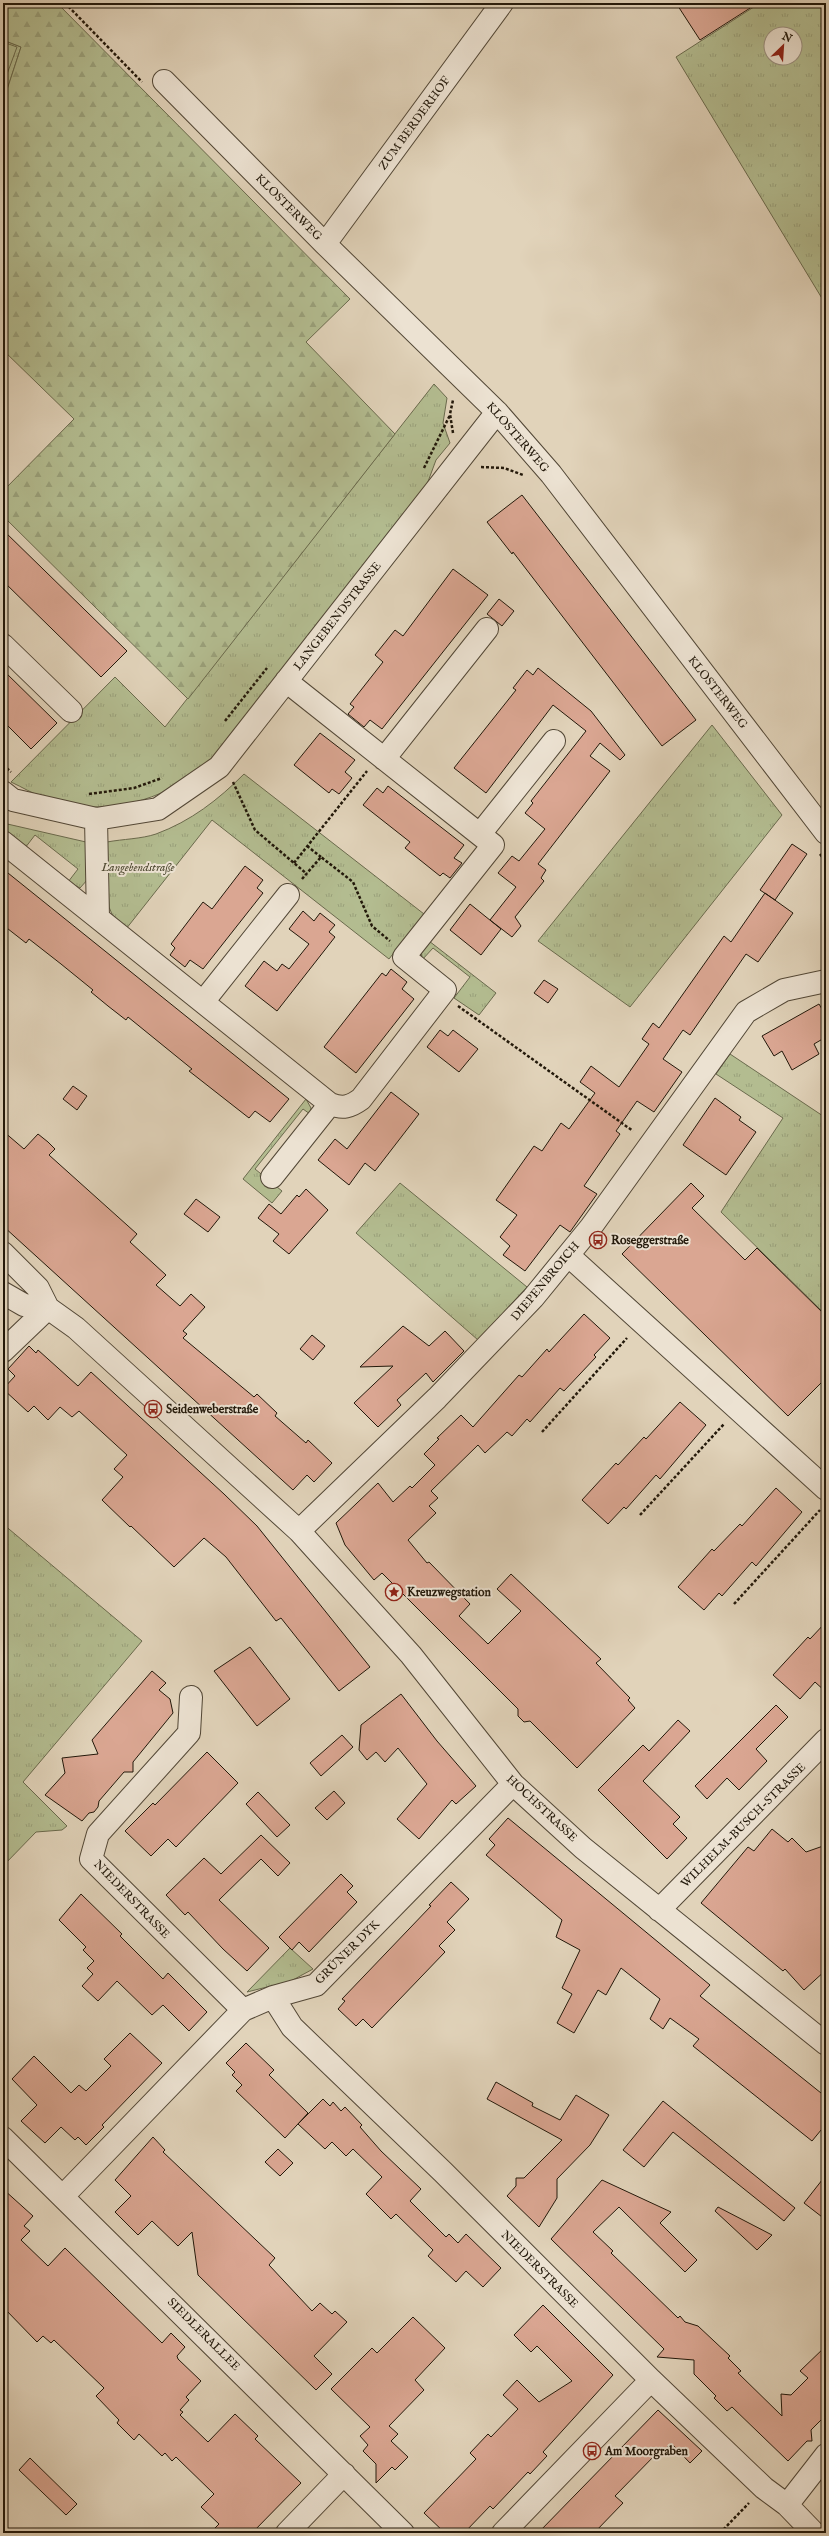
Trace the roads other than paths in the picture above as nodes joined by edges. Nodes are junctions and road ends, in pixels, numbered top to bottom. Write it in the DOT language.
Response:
graph roads {
  1 [pos="502,3"];
  2 [pos="156,84"];
  3 [pos="326,244"];
  4 [pos="497,412"];
  5 [pos="487,629"];
  6 [pos="3,645"];
  7 [pos="286,681"];
  8 [pos="71,711"];
  9 [pos="554,741"];
  10 [pos="382,757"];
  11 [pos="3,792"];
  12 [pos="96,819"];
  13 [pos="826,833"];
  14 [pos="480,834"];
  15 [pos="3,842"];
  16 [pos="288,895"];
  17 [pos="98,918"];
  18 [pos="826,981"];
  19 [pos="203,1002"];
  20 [pos="330,1104"];
  21 [pos="272,1177"];
  22 [pos="3,1254"];
  23 [pos="569,1256"];
  24 [pos="3,1292"];
  25 [pos="48,1308"];
  26 [pos="3,1351"];
  27 [pos="824,1498"];
  28 [pos="299,1531"];
  29 [pos="191,1697"];
  30 [pos="826,1740"];
  31 [pos="513,1784"];
  32 [pos="659,1910"];
  33 [pos="273,1997"];
  34 [pos="243,2010"];
  35 [pos="826,2044"];
  36 [pos="3,2138"];
  37 [pos="64,2195"];
  38 [pos="651,2380"];
  39 [pos="826,2455"];
  40 [pos="344,2474"];
  41 [pos="787,2505"];
  42 [pos="287,2533"];
  43 [pos="403,2533"];
  44 [pos="503,2533"];
  45 [pos="814,2533"];
  1 -- 3 [label="street, ZUM BERDERHOF"];
  2 -- 3 [label="street, KLOSTERWEG"];
  3 -- 4 [label="street, KLOSTERWEG"];
  4 -- 7 [label="street, LANGEBENDSTRASSE"];
  4 -- 13 [label="street, KLOSTERWEG"];
  5 -- 10 [label="street"];
  6 -- 8 [label="street"];
  7 -- 10 [label="street"];
  7 -- 12 [label="street, LANGEBENDSTRASSE"];
  9 -- 14 [label="street"];
  10 -- 14 [label="street"];
  11 -- 12 [label="street, LANGEBENDSTRASSE"];
  12 -- 17 [label="street"];
  14 -- 20 [label="street"];
  15 -- 17 [label="street"];
  16 -- 19 [label="street"];
  17 -- 19 [label="street"];
  18 -- 23 [label="street, DIEPENBROICH"];
  19 -- 20 [label="street"];
  20 -- 21 [label="street"];
  22 -- 25 [label="street"];
  23 -- 27 [label="street"];
  23 -- 28 [label="street, DIEPENBROICH"];
  24 -- 25 [label="street"];
  25 -- 26 [label="street"];
  25 -- 28 [label="street, HOCHSTRASSE"];
  28 -- 31 [label="street, HOCHSTRASSE"];
  29 -- 34 [label="street, NIEDERSTRASSE"];
  30 -- 32 [label="street, WILHELM-BUSCH-STRASSE"];
  31 -- 32 [label="street, HOCHSTRASSE"];
  31 -- 33 [label="street, GRÜNER DYK"];
  32 -- 35 [label="street, HOCHSTRASSE"];
  33 -- 34 [label="street, GRÜNER DYK"];
  33 -- 38 [label="street, NIEDERSTRASSE"];
  34 -- 37 [label="street, GRÜNER DYK"];
  36 -- 37 [label="street, SIEDLERALLEE"];
  37 -- 40 [label="street, SIEDLERALLEE"];
  38 -- 41 [label="street, NIEDERSTRASSE"];
  38 -- 44 [label="street"];
  39 -- 41 [label="street"];
  40 -- 42 [label="street"];
  40 -- 43 [label="street, SIEDLERALLEE"];
  41 -- 45 [label="street, NIEDERSTRASSE"];
}
